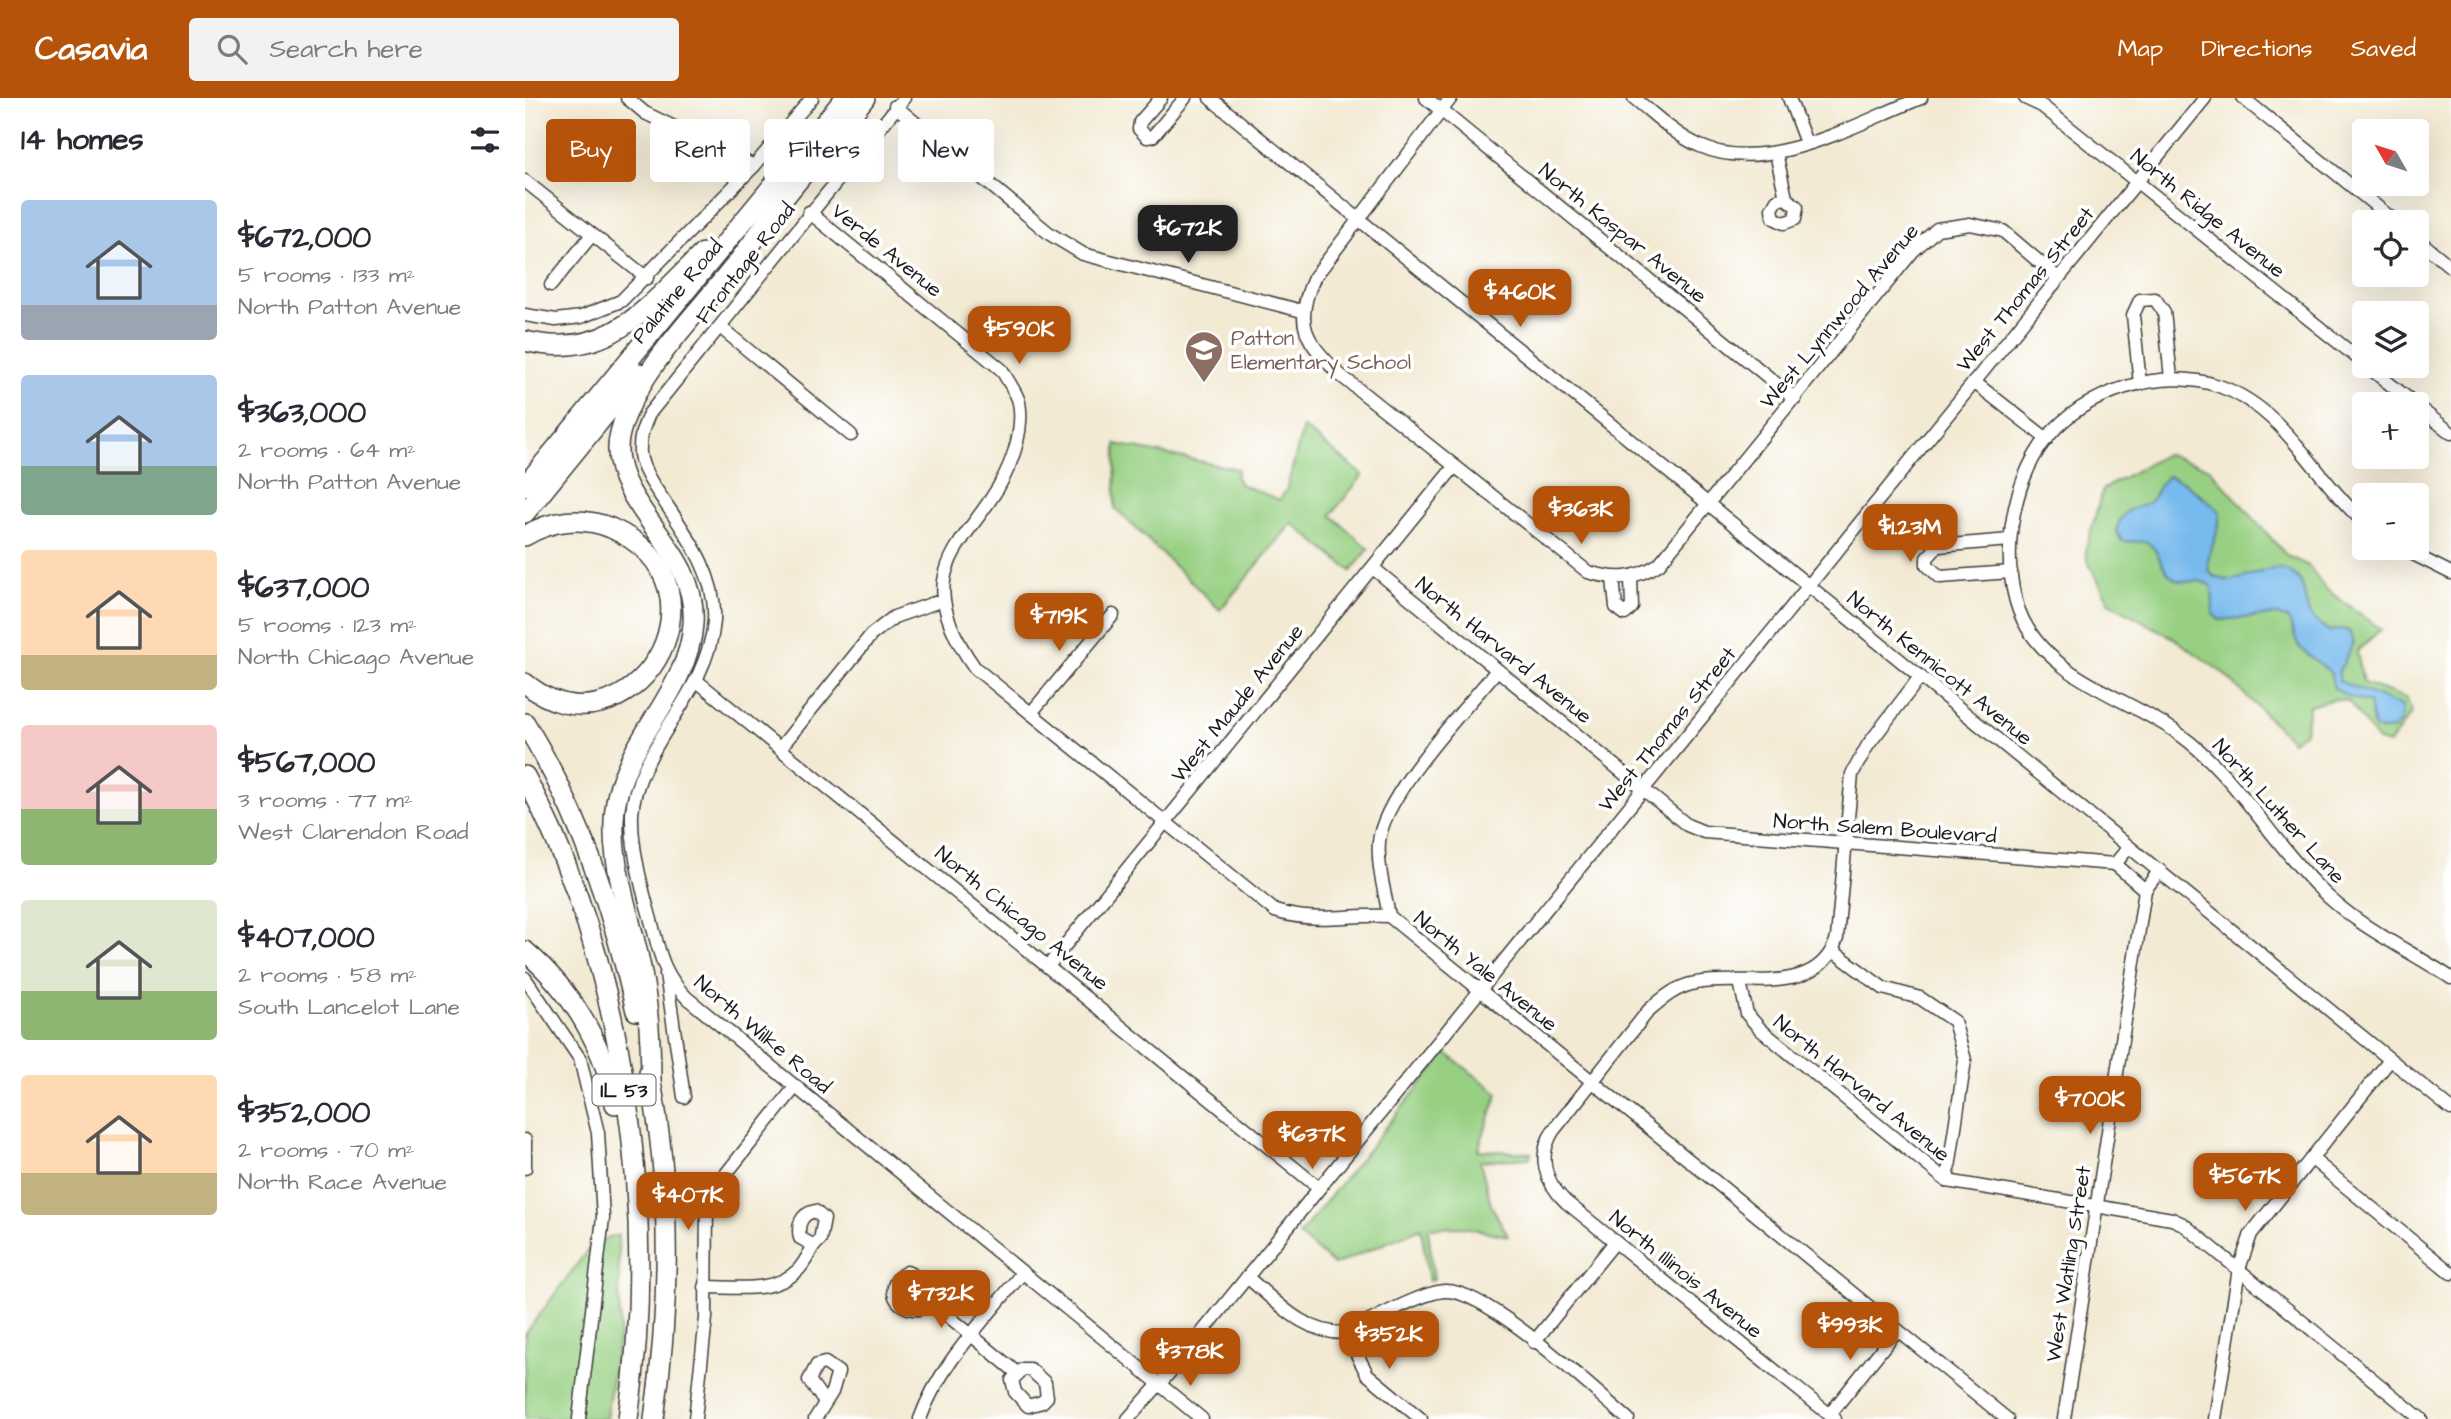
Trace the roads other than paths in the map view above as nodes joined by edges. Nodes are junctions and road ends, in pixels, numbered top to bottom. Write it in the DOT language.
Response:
graph roads {
  1 [pos="627,98"];
  2 [pos="812,98"];
  3 [pos="845,98"];
  4 [pos="865,98"];
  5 [pos="1161,98"];
  6 [pos="1185,98"];
  7 [pos="1210,98"];
  8 [pos="1426,98"];
  9 [pos="1451,98"];
  10 [pos="1634,98"];
  11 [pos="1789,98"];
  12 [pos="1921,98"];
  13 [pos="2025,98"];
  14 [pos="2205,98"];
  15 [pos="2242,98"];
  16 [pos="900,102"];
  17 [pos="2044,102"];
  18 [pos="1441,111"];
  19 [pos="1806,143"];
  20 [pos="1776,153"];
  21 [pos="754,166"];
  22 [pos="525,180"];
  23 [pos="2138,180"];
  24 [pos="779,191"];
  25 [pos="1786,198"];
  26 [pos="2381,210"];
  27 [pos="809,212"];
  28 [pos="1358,218"];
  29 [pos="591,236"];
  30 [pos="2429,249"];
  31 [pos="2451,267"];
  32 [pos="647,278"];
  33 [pos="2058,278"];
  34 [pos="551,285"];
  35 [pos="1302,311"];
  36 [pos="525,315"];
  37 [pos="720,327"];
  38 [pos="525,341"];
  39 [pos="2352,354"];
  40 [pos="696,355"];
  41 [pos="2171,378"];
  42 [pos="2382,378"];
  43 [pos="1974,382"];
  44 [pos="2140,384"];
  45 [pos="2400,392"];
  46 [pos="1795,399"];
  47 [pos="2429,415"];
  48 [pos="2451,433"];
  49 [pos="851,435"];
  50 [pos="2046,439"];
  51 [pos="1454,467"];
  52 [pos="525,486"];
  53 [pos="1708,504"];
  54 [pos="2352,510"];
  55 [pos="525,513"];
  56 [pos="525,536"];
  57 [pos="2011,540"];
  58 [pos="2425,560"];
  59 [pos="1373,568"];
  60 [pos="2011,572"];
  61 [pos="2451,573"];
  62 [pos="1632,578"];
  63 [pos="1613,579"];
  64 [pos="1809,586"];
  65 [pos="943,600"];
  66 [pos="1113,615"];
  67 [pos="1497,670"];
  68 [pos="1920,677"];
  69 [pos="697,681"];
  70 [pos="525,683"];
  71 [pos="1031,713"];
  72 [pos="525,723"];
  73 [pos="781,747"];
  74 [pos="525,776"];
  75 [pos="1644,789"];
  76 [pos="1163,823"];
  77 [pos="1843,845"];
  78 [pos="2129,846"];
  79 [pos="2115,864"];
  80 [pos="2160,870"];
  81 [pos="2145,890"];
  82 [pos="1389,916"];
  83 [pos="525,951"];
  84 [pos="1833,951"];
  85 [pos="1049,965"];
  86 [pos="666,973"];
  87 [pos="525,978"];
  88 [pos="2451,978"];
  89 [pos="1740,982"];
  90 [pos="1480,990"];
  91 [pos="2390,1060"];
  92 [pos="1593,1082"];
  93 [pos="651,1083"];
  94 [pos="796,1086"];
  95 [pos="684,1097"];
  96 [pos="2451,1109"];
  97 [pos="525,1140"];
  98 [pos="2311,1158"];
  99 [pos="525,1168"];
  100 [pos="1947,1181"];
  101 [pos="1319,1188"];
  102 [pos="2095,1207"];
  103 [pos="1615,1242"];
  104 [pos="813,1245"];
  105 [pos="2239,1269"];
  106 [pos="1022,1273"];
  107 [pos="2451,1273"];
  108 [pos="1247,1277"];
  109 [pos="705,1287"];
  110 [pos="929,1300"];
  111 [pos="638,1326"];
  112 [pos="1897,1329"];
  113 [pos="1346,1333"];
  114 [pos="973,1334"];
  115 [pos="1534,1342"];
  116 [pos="1017,1373"];
  117 [pos="1157,1383"];
  118 [pos="824,1401"];
  119 [pos="1833,1417"];
  120 [pos="579,1419"];
  121 [pos="628,1419"];
  122 [pos="654,1419"];
  123 [pos="695,1419"];
  124 [pos="815,1419"];
  125 [pos="920,1419"];
  126 [pos="1128,1419"];
  127 [pos="1202,1419"];
  128 [pos="1421,1419"];
  129 [pos="1628,1419"];
  130 [pos="2007,1419"];
  131 [pos="2064,1419"];
  132 [pos="2215,1419"];
  133 [pos="2421,1419"];
  1 -- 21 [label="street"];
  2 -- 21 [label="street"];
  3 -- 24 [label="highway, Palatine Road"];
  4 -- 24 [label="highway, Palatine Road"];
  5 -- 6 [label="street"];
  7 -- 28 [label="street, North Kennicott Avenue"];
  8 -- 18 [label="street, North Kaspar Avenue"];
  9 -- 18 [label="street"];
  10 -- 20 [label="street"];
  11 -- 19 [label="street"];
  12 -- 19 [label="street"];
  13 -- 17 [label="street, North Ridge Avenue"];
  14 -- 23 [label="street, West Thomas Street"];
  15 -- 26 [label="street"];
  16 -- 27 [label="street, Frontage Road"];
  16 -- 35 [label="street"];
  17 -- 23 [label="street, North Ridge Avenue"];
  18 -- 28 [label="street"];
  18 -- 46 [label="street, North Kaspar Avenue"];
  19 -- 20 [label="street"];
  20 -- 25 [label="street"];
  21 -- 32 [label="street"];
  22 -- 29 [label="street"];
  23 -- 33 [label="street, West Thomas Street"];
  23 -- 39 [label="street, North Ridge Avenue"];
  24 -- 38 [label="highway"];
  24 -- 52 [label="highway, Palatine Road"];
  24 -- 55 [label="highway, Palatine Road"];
  24 -- 93 [label="highway"];
  27 -- 37 [label="street, Frontage Road"];
  27 -- 65 [label="street, Verde Avenue"];
  28 -- 35 [label="street"];
  28 -- 53 [label="street, North Kennicott Avenue"];
  29 -- 32 [label="street"];
  29 -- 34 [label="street"];
  30 -- 31 [label="street"];
  32 -- 36 [label="street"];
  33 -- 43 [label="street, West Thomas Street"];
  33 -- 46 [label="street, West Lynnwood Avenue"];
  35 -- 51 [label="street"];
  37 -- 40 [label="street, Frontage Road"];
  37 -- 49 [label="street"];
  40 -- 69 [label="street, North Wilke Road"];
  41 -- 44 [label="street"];
  41 -- 44 [label="street"];
  41 -- 54 [label="street"];
  42 -- 45 [label="street, North Ridge Avenue"];
  43 -- 50 [label="street"];
  43 -- 64 [label="street, West Thomas Street"];
  44 -- 50 [label="street"];
  46 -- 53 [label="street, West Lynnwood Avenue"];
  47 -- 48 [label="street, North Ridge Avenue"];
  50 -- 57 [label="street, North Luther Lane"];
  51 -- 59 [label="street, West Maude Avenue"];
  51 -- 63 [label="street"];
  53 -- 62 [label="street, West Lynnwood Avenue"];
  53 -- 64 [label="street, North Kennicott Avenue"];
  56 -- 70 [label="highway"];
  57 -- 60 [label="street, North Luther Lane"];
  57 -- 60 [label="street"];
  58 -- 61 [label="street"];
  59 -- 67 [label="street, North Harvard Avenue"];
  59 -- 76 [label="street, West Maude Avenue"];
  60 -- 88 [label="street, North Luther Lane"];
  62 -- 63 [label="street"];
  62 -- 63 [label="street"];
  64 -- 68 [label="street, North Kennicott Avenue"];
  64 -- 75 [label="street, West Thomas Street"];
  65 -- 71 [label="street, North Yale Avenue"];
  65 -- 73 [label="street"];
  66 -- 71 [label="street"];
  67 -- 75 [label="street, North Harvard Avenue"];
  67 -- 82 [label="street"];
  68 -- 77 [label="street"];
  68 -- 78 [label="street, North Kennicott Avenue"];
  69 -- 73 [label="street, North Chicago Avenue"];
  69 -- 86 [label="street, North Wilke Road"];
  71 -- 76 [label="street, North Yale Avenue"];
  72 -- 93 [label="highway, IL 53"];
  73 -- 85 [label="street, North Chicago Avenue"];
  74 -- 111 [label="highway, IL 53"];
  75 -- 77 [label="street, North Salem Boulevard"];
  75 -- 90 [label="street, West Thomas Street"];
  76 -- 82 [label="street, North Yale Avenue"];
  76 -- 85 [label="street, West Maude Avenue"];
  77 -- 79 [label="street, North Salem Boulevard"];
  77 -- 84 [label="street"];
  78 -- 79 [label="street"];
  78 -- 80 [label="street, North Kennicott Avenue"];
  79 -- 81 [label="street"];
  80 -- 81 [label="street, West Watling Street"];
  80 -- 91 [label="street, North Kennicott Avenue"];
  81 -- 102 [label="street, West Watling Street"];
  82 -- 90 [label="street, North Yale Avenue"];
  83 -- 111 [label="highway"];
  84 -- 89 [label="street"];
  84 -- 100 [label="street"];
  85 -- 101 [label="street, North Chicago Avenue"];
  86 -- 94 [label="street, North Wilke Road"];
  86 -- 95 [label="street"];
  87 -- 120 [label="street"];
  89 -- 92 [label="street"];
  89 -- 100 [label="street, North Harvard Avenue"];
  90 -- 92 [label="street, North Yale Avenue"];
  90 -- 101 [label="street, West Thomas Street"];
  91 -- 96 [label="street, North Kennicott Avenue"];
  91 -- 98 [label="street"];
  92 -- 103 [label="street, North Illinois Avenue"];
  92 -- 112 [label="street, North Yale Avenue"];
  93 -- 122 [label="highway, IL 53"];
  94 -- 106 [label="street, North Wilke Road"];
  94 -- 109 [label="street"];
  97 -- 99 [label="street"];
  98 -- 105 [label="street"];
  98 -- 107 [label="street"];
  100 -- 102 [label="street, North Harvard Avenue"];
  101 -- 108 [label="street, West Thomas Street"];
  102 -- 105 [label="street, North Harvard Avenue"];
  102 -- 131 [label="street, West Watling Street"];
  103 -- 115 [label="street"];
  103 -- 119 [label="street, North Illinois Avenue"];
  104 -- 109 [label="street"];
  105 -- 132 [label="street"];
  105 -- 133 [label="street, North Harvard Avenue"];
  106 -- 114 [label="street"];
  106 -- 117 [label="street, North Wilke Road"];
  108 -- 113 [label="street"];
  108 -- 117 [label="street, West Thomas Street"];
  109 -- 123 [label="street"];
  110 -- 114 [label="street"];
  111 -- 121 [label="highway, IL 53"];
  112 -- 119 [label="street"];
  112 -- 130 [label="street, North Yale Avenue"];
  113 -- 115 [label="street"];
  113 -- 128 [label="street"];
  114 -- 116 [label="street"];
  114 -- 125 [label="street"];
  115 -- 129 [label="street"];
  117 -- 126 [label="street, West Thomas Street"];
  117 -- 127 [label="street, North Wilke Road"];
  118 -- 124 [label="street"];
}
